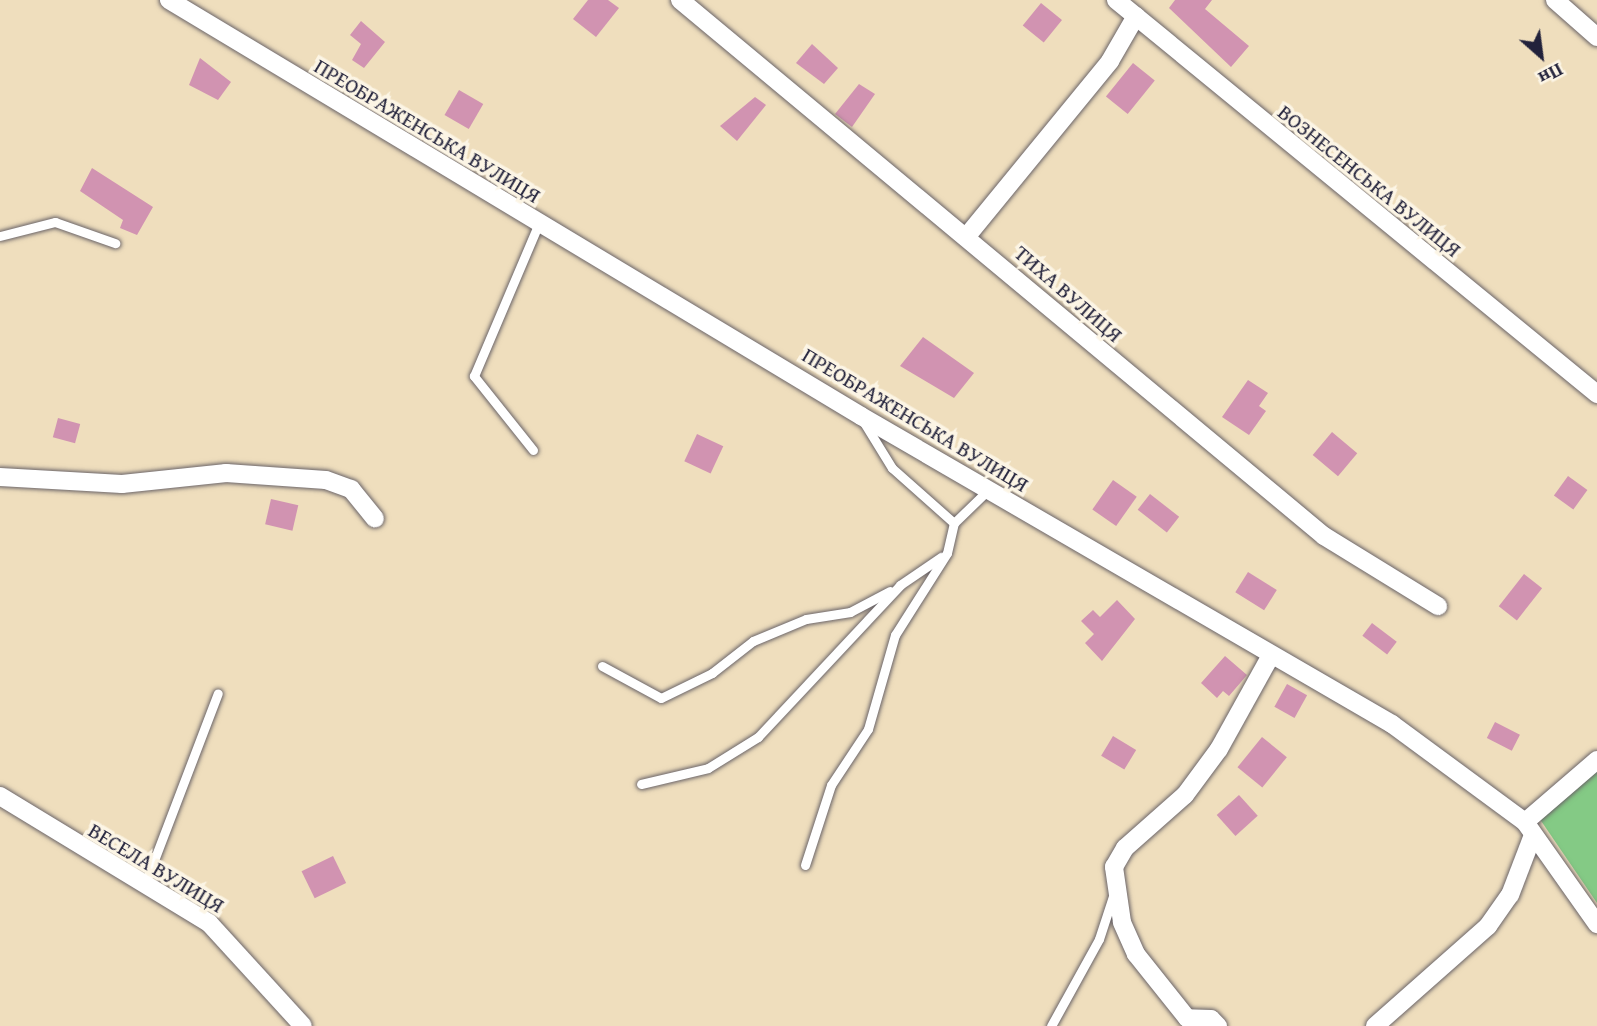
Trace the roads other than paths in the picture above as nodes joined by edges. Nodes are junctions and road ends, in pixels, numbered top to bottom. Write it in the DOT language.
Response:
graph roads {
  1 [pos="169,0"];
  2 [pos="680,0"];
  3 [pos="1116,0"];
  4 [pos="1555,0"];
  5 [pos="1136,16"];
  6 [pos="1597,37"];
  7 [pos="539,223"];
  8 [pos="0,236"];
  9 [pos="967,236"];
  10 [pos="115,243"];
  11 [pos="1597,394"];
  12 [pos="860,416"];
  13 [pos="533,450"];
  14 [pos="0,477"];
  15 [pos="988,490"];
  16 [pos="375,519"];
  17 [pos="954,523"];
  18 [pos="947,553"];
  19 [pos="900,585"];
  20 [pos="1438,606"];
  21 [pos="1271,655"];
  22 [pos="602,666"];
  23 [pos="218,693"];
  24 [pos="1597,760"];
  25 [pos="640,784"];
  26 [pos="0,796"];
  27 [pos="1529,828"];
  28 [pos="805,864"];
  29 [pos="144,886"];
  30 [pos="1115,890"];
  31 [pos="1597,924"];
  32 [pos="303,1026"];
  33 [pos="1051,1026"];
  34 [pos="1218,1026"];
  35 [pos="1375,1026"];
  1 -- 7 [label="street, ПРЕОБРАЖЕНСЬКА ВУЛИЦЯ"];
  2 -- 9 [label="street, ТИХА ВУЛИЦЯ"];
  3 -- 5 [label="street, ВОЗНЕСЕНСЬКА ВУЛИЦЯ"];
  4 -- 6 [label="street"];
  5 -- 9 [label="street"];
  5 -- 11 [label="street, ВОЗНЕСЕНСЬКА ВУЛИЦЯ"];
  7 -- 12 [label="street, ПРЕОБРАЖЕНСЬКА ВУЛИЦЯ"];
  7 -- 13 [label="lane"];
  8 -- 10 [label="lane"];
  9 -- 20 [label="street, ТИХА ВУЛИЦЯ"];
  12 -- 15 [label="street, ПРЕОБРАЖЕНСЬКА ВУЛИЦЯ"];
  12 -- 17 [label="lane"];
  14 -- 16 [label="street"];
  15 -- 17 [label="lane"];
  15 -- 21 [label="street, ПРЕОБРАЖЕНСЬКА ВУЛИЦЯ"];
  17 -- 18 [label="lane"];
  18 -- 19 [label="lane"];
  18 -- 28 [label="lane"];
  19 -- 22 [label="lane"];
  19 -- 25 [label="lane"];
  21 -- 27 [label="street, ПРЕОБРАЖЕНСЬКА ВУЛИЦЯ"];
  21 -- 30 [label="street"];
  23 -- 29 [label="lane"];
  24 -- 27 [label="street"];
  26 -- 29 [label="street, ВЕСЕЛА ВУЛИЦЯ"];
  27 -- 31 [label="street, ПРЕОБРАЖЕНСЬКА ВУЛИЦЯ"];
  27 -- 35 [label="street"];
  29 -- 32 [label="street, ВЕСЕЛА ВУЛИЦЯ"];
  30 -- 33 [label="lane"];
  30 -- 34 [label="street"];
}
